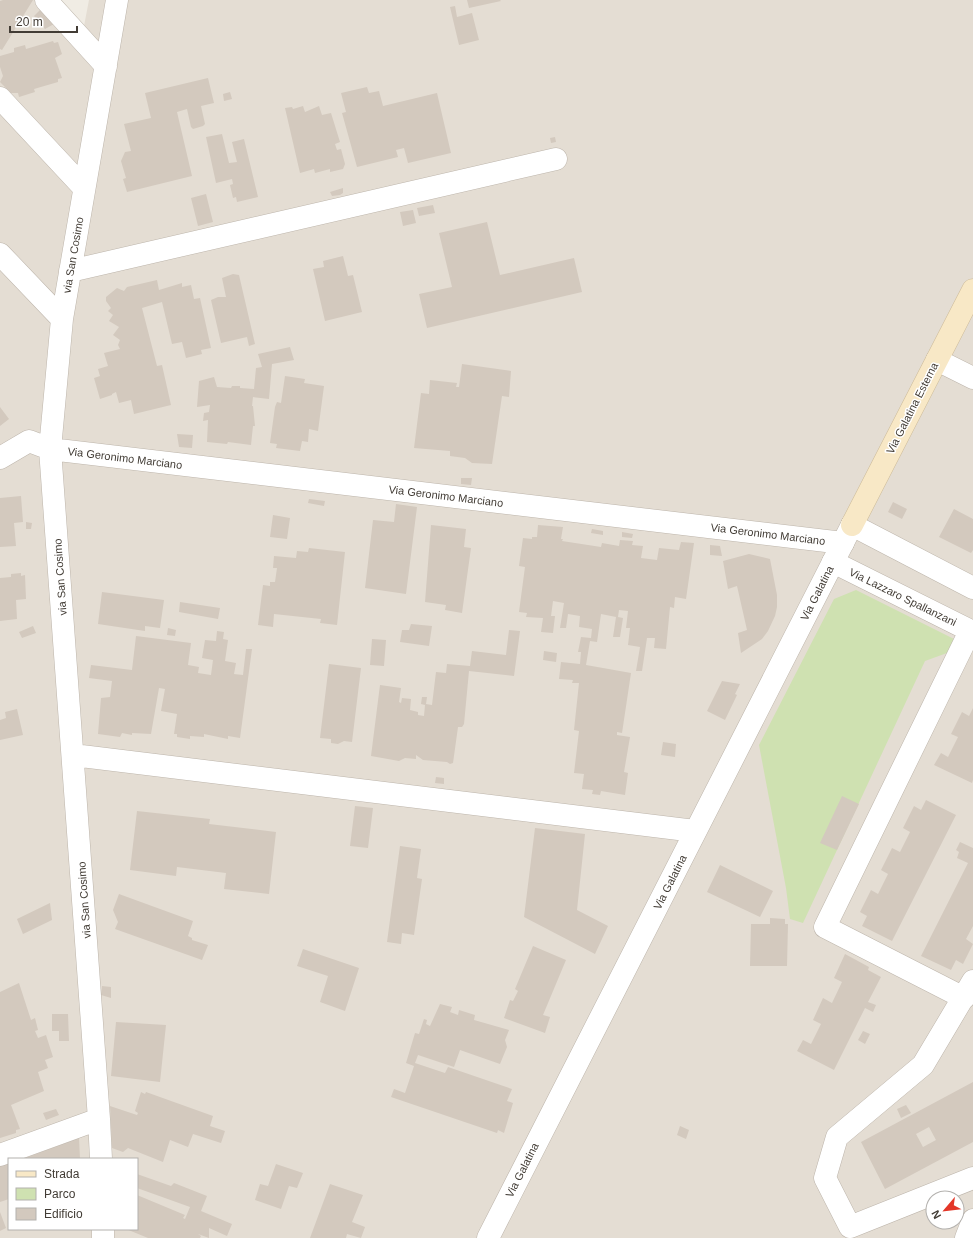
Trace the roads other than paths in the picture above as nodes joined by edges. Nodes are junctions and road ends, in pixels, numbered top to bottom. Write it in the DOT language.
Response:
graph roads {
  1 [pos="46,0"];
  2 [pos="117,0"];
  3 [pos="106,66"];
  4 [pos="0,98"];
  5 [pos="556,159"];
  6 [pos="84,188"];
  7 [pos="0,254"];
  8 [pos="70,271"];
  9 [pos="973,290"];
  10 [pos="62,319"];
  11 [pos="937,360"];
  12 [pos="973,378"];
  13 [pos="50,449"];
  14 [pos="0,458"];
  15 [pos="847,534"];
  16 [pos="833,562"];
  17 [pos="973,588"];
  18 [pos="972,631"];
  19 [pos="73,755"];
  20 [pos="695,831"];
  21 [pos="969,989"];
  22 [pos="99,1120"];
  23 [pos="0,1155"];
  24 [pos="101,1158"];
  25 [pos="973,1178"];
  26 [pos="973,1220"];
  27 [pos="488,1238"];
  28 [pos="966,1238"];
  1 -- 3 [label="street"];
  2 -- 3 [label="street, via San Cosimo"];
  3 -- 6 [label="street, via San Cosimo"];
  4 -- 6 [label="street"];
  5 -- 8 [label="street"];
  6 -- 8 [label="street, via San Cosimo"];
  7 -- 10 [label="street"];
  8 -- 10 [label="street, via San Cosimo"];
  9 -- 11 [label="main road, Via Galatina Esterna"];
  10 -- 13 [label="street, via San Cosimo"];
  11 -- 12 [label="street"];
  11 -- 15 [label="main road, Via Galatina Esterna"];
  13 -- 14 [label="street, Via Geronimo Marciano"];
  13 -- 15 [label="street, Via Geronimo Marciano"];
  13 -- 19 [label="street, via San Cosimo"];
  15 -- 16 [label="street, Via Galatina"];
  15 -- 17 [label="street"];
  16 -- 18 [label="street, Via Lazzaro Spallanzani"];
  16 -- 20 [label="street, Via Galatina"];
  18 -- 21 [label="street"];
  19 -- 20 [label="street"];
  19 -- 22 [label="street, via San Cosimo"];
  20 -- 27 [label="street, Via Galatina"];
  21 -- 25 [label="street"];
  22 -- 23 [label="street"];
  22 -- 24 [label="street, via San Cosimo"];
  26 -- 28 [label="street"];
}
